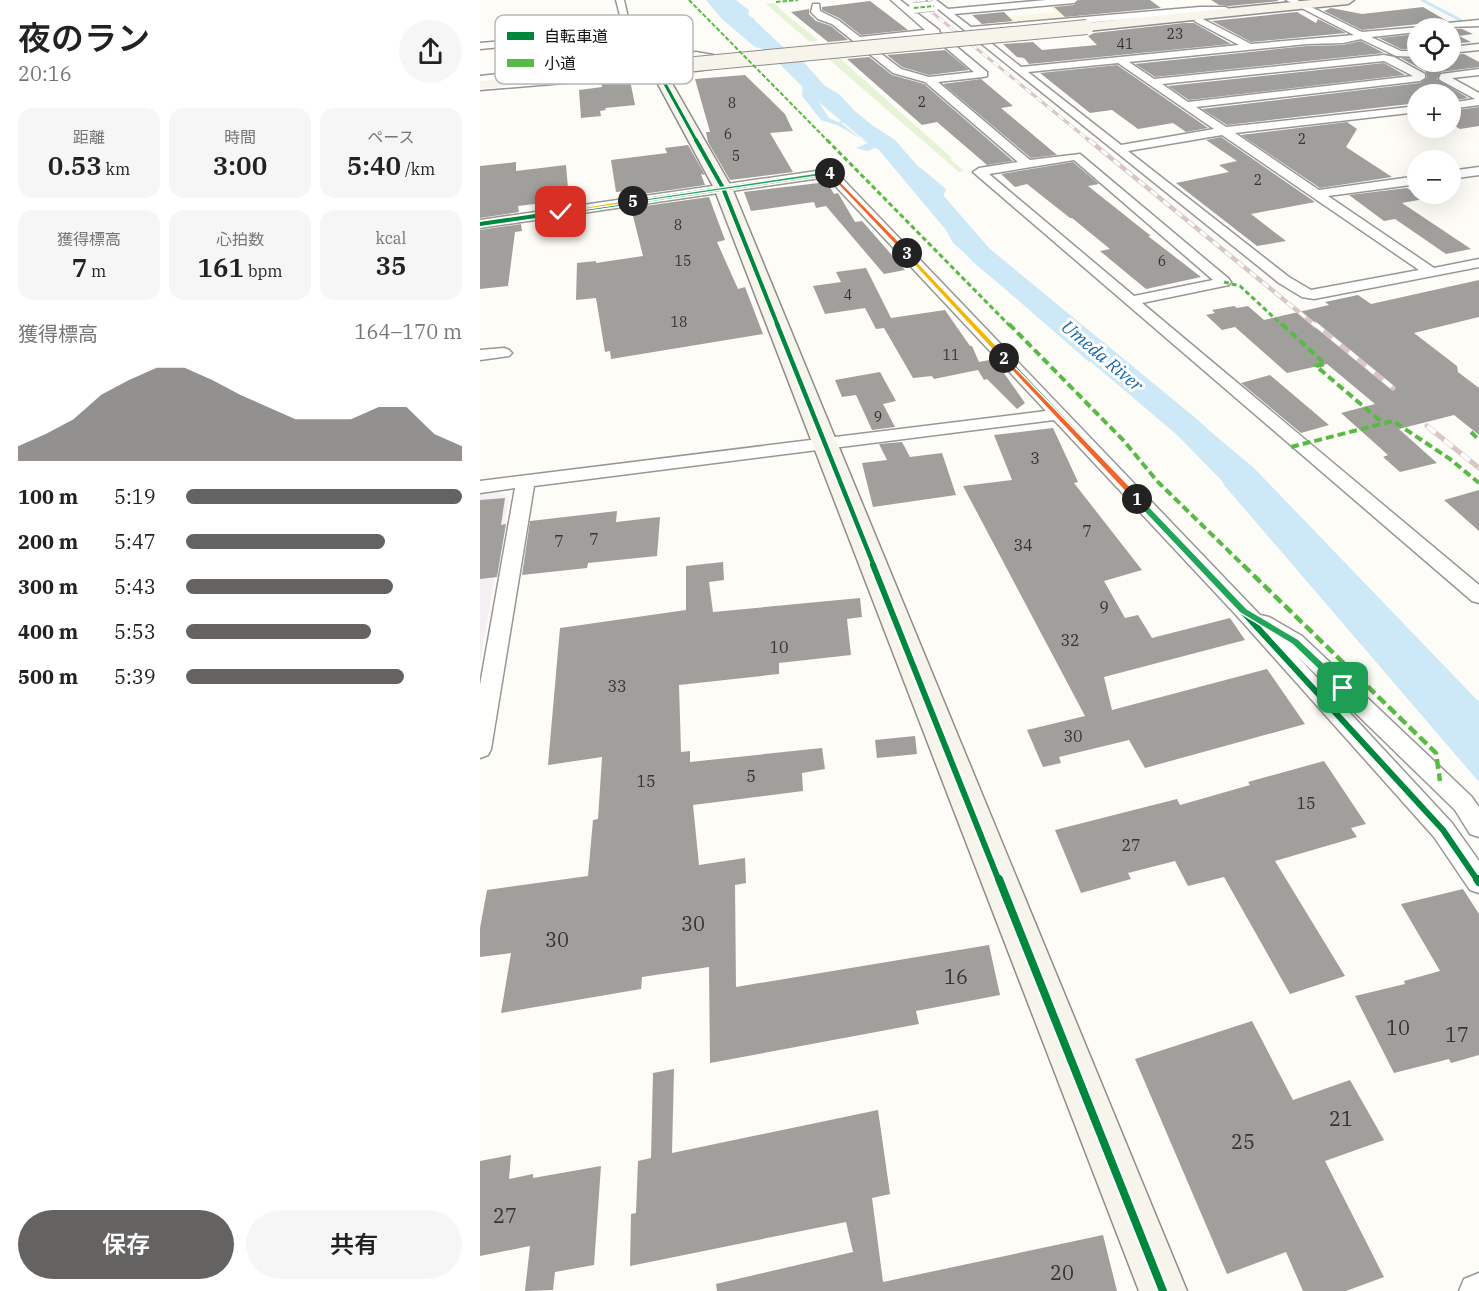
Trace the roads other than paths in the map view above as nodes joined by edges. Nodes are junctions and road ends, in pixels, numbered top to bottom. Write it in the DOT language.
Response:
graph roads {
  1 [pos="620,0"];
  2 [pos="896,0"];
  3 [pos="1074,0"];
  4 [pos="1348,0"];
  5 [pos="1295,2"];
  6 [pos="813,3"];
  7 [pos="932,3"];
  8 [pos="1170,5"];
  9 [pos="914,8"];
  10 [pos="1182,11"];
  11 [pos="1229,11"];
  12 [pos="945,12"];
  13 [pos="624,15"];
  14 [pos="1199,20"];
  15 [pos="1479,23"];
  16 [pos="1461,25"];
  17 [pos="968,30"];
  18 [pos="1407,30"];
  19 [pos="936,32"];
  20 [pos="1364,35"];
  21 [pos="859,40"];
  22 [pos="983,41"];
  23 [pos="951,44"];
  24 [pos="495,45"];
  25 [pos="480,46"];
  26 [pos="1250,47"];
  27 [pos="1479,47"];
  28 [pos="1461,49"];
  29 [pos="874,52"];
  30 [pos="1407,54"];
  31 [pos="693,55"];
  32 [pos="1120,60"];
  33 [pos="693,62"];
  34 [pos="693,69"];
  35 [pos="1019,70"];
  36 [pos="1479,72"];
  37 [pos="495,81"];
  38 [pos="929,81"];
  39 [pos="495,82"];
  40 [pos="495,82"];
  41 [pos="1152,82"];
  42 [pos="480,83"];
  43 [pos="665,84"];
  44 [pos="1479,98"];
  45 [pos="1479,102"];
  46 [pos="1461,104"];
  47 [pos="1187,105"];
  48 [pos="1407,111"];
  49 [pos="1225,132"];
  50 [pos="1119,149"];
  51 [pos="1027,164"];
  52 [pos="1479,171"];
  53 [pos="1461,173"];
  54 [pos="1407,182"];
  55 [pos="723,188"];
  56 [pos="1317,194"];
  57 [pos="480,224"];
  58 [pos="1479,263"];
  59 [pos="1431,272"];
  60 [pos="1130,301"];
  61 [pos="504,353"];
  62 [pos="480,355"];
  63 [pos="1056,415"];
  64 [pos="825,445"];
  65 [pos="525,483"];
  66 [pos="480,487"];
  67 [pos="1479,596"];
  68 [pos="1244,611"];
  69 [pos="480,749"];
  70 [pos="1473,800"];
  71 [pos="1479,827"];
  72 [pos="1479,882"];
  73 [pos="1163,1291"];
  1 -- 13 [label="street"];
  2 -- 19 [label="street"];
  3 -- 12 [label="street"];
  4 -- 5 [label="street"];
  5 -- 11 [label="street"];
  5 -- 20 [label="street"];
  6 -- 21 [label="street"];
  7 -- 9 [label="street, bridge"];
  7 -- 12 [label="street"];
  8 -- 10 [label="street"];
  10 -- 11 [label="street"];
  10 -- 17 [label="street"];
  11 -- 14 [label="street"];
  11 -- 33 [label="street, bridge"];
  12 -- 17 [label="street"];
  14 -- 22 [label="street"];
  14 -- 26 [label="street"];
  15 -- 16 [label="street"];
  17 -- 22 [label="street"];
  18 -- 20 [label="street"];
  19 -- 21 [label="street"];
  19 -- 23 [label="street"];
  20 -- 26 [label="street"];
  20 -- 30 [label="street"];
  21 -- 29 [label="street"];
  22 -- 35 [label="street"];
  23 -- 29 [label="street"];
  23 -- 38 [label="street"];
  24 -- 25 [label="street"];
  26 -- 32 [label="street"];
  27 -- 28 [label="street"];
  29 -- 38 [label="street"];
  31 -- 34 [label="street"];
  32 -- 35 [label="street"];
  32 -- 41 [label="street"];
  35 -- 50 [label="street"];
  36 -- 44 [label="street"];
  37 -- 42 [label="street"];
  38 -- 51 [label="street"];
  39 -- 42 [label="street, bridge"];
  40 -- 42 [label="street"];
  41 -- 47 [label="street"];
  41 -- 47 [label="street"];
  43 -- 55 [label="street"];
  45 -- 46 [label="street"];
  47 -- 49 [label="street"];
  48 -- 49 [label="street"];
  49 -- 50 [label="street"];
  49 -- 56 [label="street"];
  50 -- 59 [label="street"];
  51 -- 60 [label="street"];
  51 -- 60 [label="street"];
  52 -- 53 [label="street"];
  54 -- 56 [label="street"];
  55 -- 57 [label="street"];
  55 -- 63 [label="street"];
  55 -- 64 [label="street"];
  56 -- 59 [label="street"];
  58 -- 59 [label="street"];
  60 -- 67 [label="street"];
  61 -- 62 [label="street"];
  63 -- 64 [label="street"];
  63 -- 68 [label="street"];
  64 -- 65 [label="street"];
  64 -- 73 [label="street"];
  65 -- 66 [label="street"];
  65 -- 69 [label="street"];
  68 -- 70 [label="street"];
  68 -- 72 [label="street"];
  70 -- 71 [label="street"];
}
